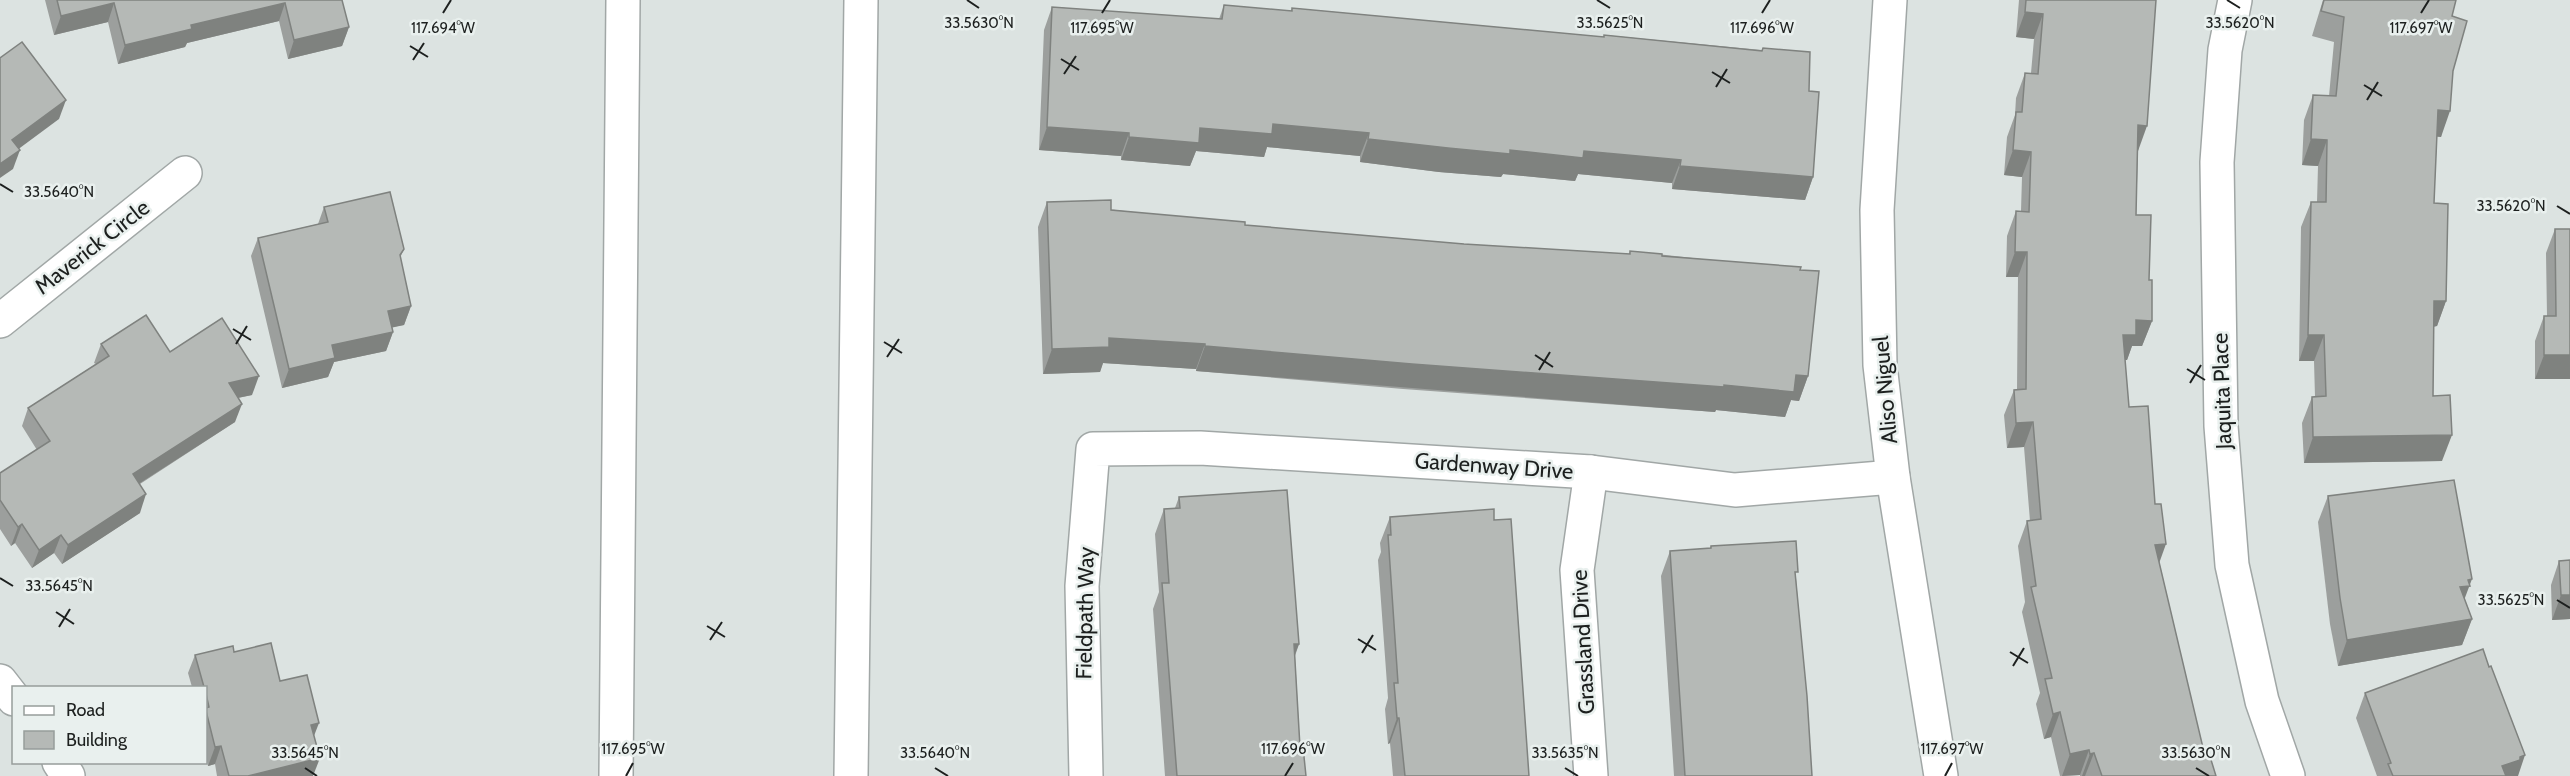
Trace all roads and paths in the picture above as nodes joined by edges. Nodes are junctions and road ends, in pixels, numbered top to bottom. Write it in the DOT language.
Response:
graph roads {
  1 [pos="623,0"];
  2 [pos="861,0"];
  3 [pos="1884,0"];
  4 [pos="1890,0"];
  5 [pos="2235,0"];
  6 [pos="185,173"];
  7 [pos="0,321"];
  8 [pos="1093,449"];
  9 [pos="1591,472"];
  10 [pos="1893,477"];
  11 [pos="0,681"];
  12 [pos="12,696"];
  13 [pos="616,776"];
  14 [pos="851,776"];
  15 [pos="1086,776"];
  16 [pos="1591,776"];
  17 [pos="1941,776"];
  18 [pos="2288,776"];
  1 -- 13 [label="main road"];
  2 -- 14 [label="main road"];
  3 -- 4 [label="main road"];
  4 -- 10 [label="main road, Aliso Niguel"];
  5 -- 18 [label="main road, Jaquita Place"];
  6 -- 7 [label="main road, Maverick Circle"];
  8 -- 9 [label="main road, Gardenway Drive"];
  8 -- 15 [label="main road, Fieldpath Way"];
  9 -- 10 [label="main road, Gardenway Drive"];
  9 -- 16 [label="main road, Grassland Drive"];
  10 -- 17 [label="main road, Aliso Niguel"];
  11 -- 12 [label="main road"];
}
